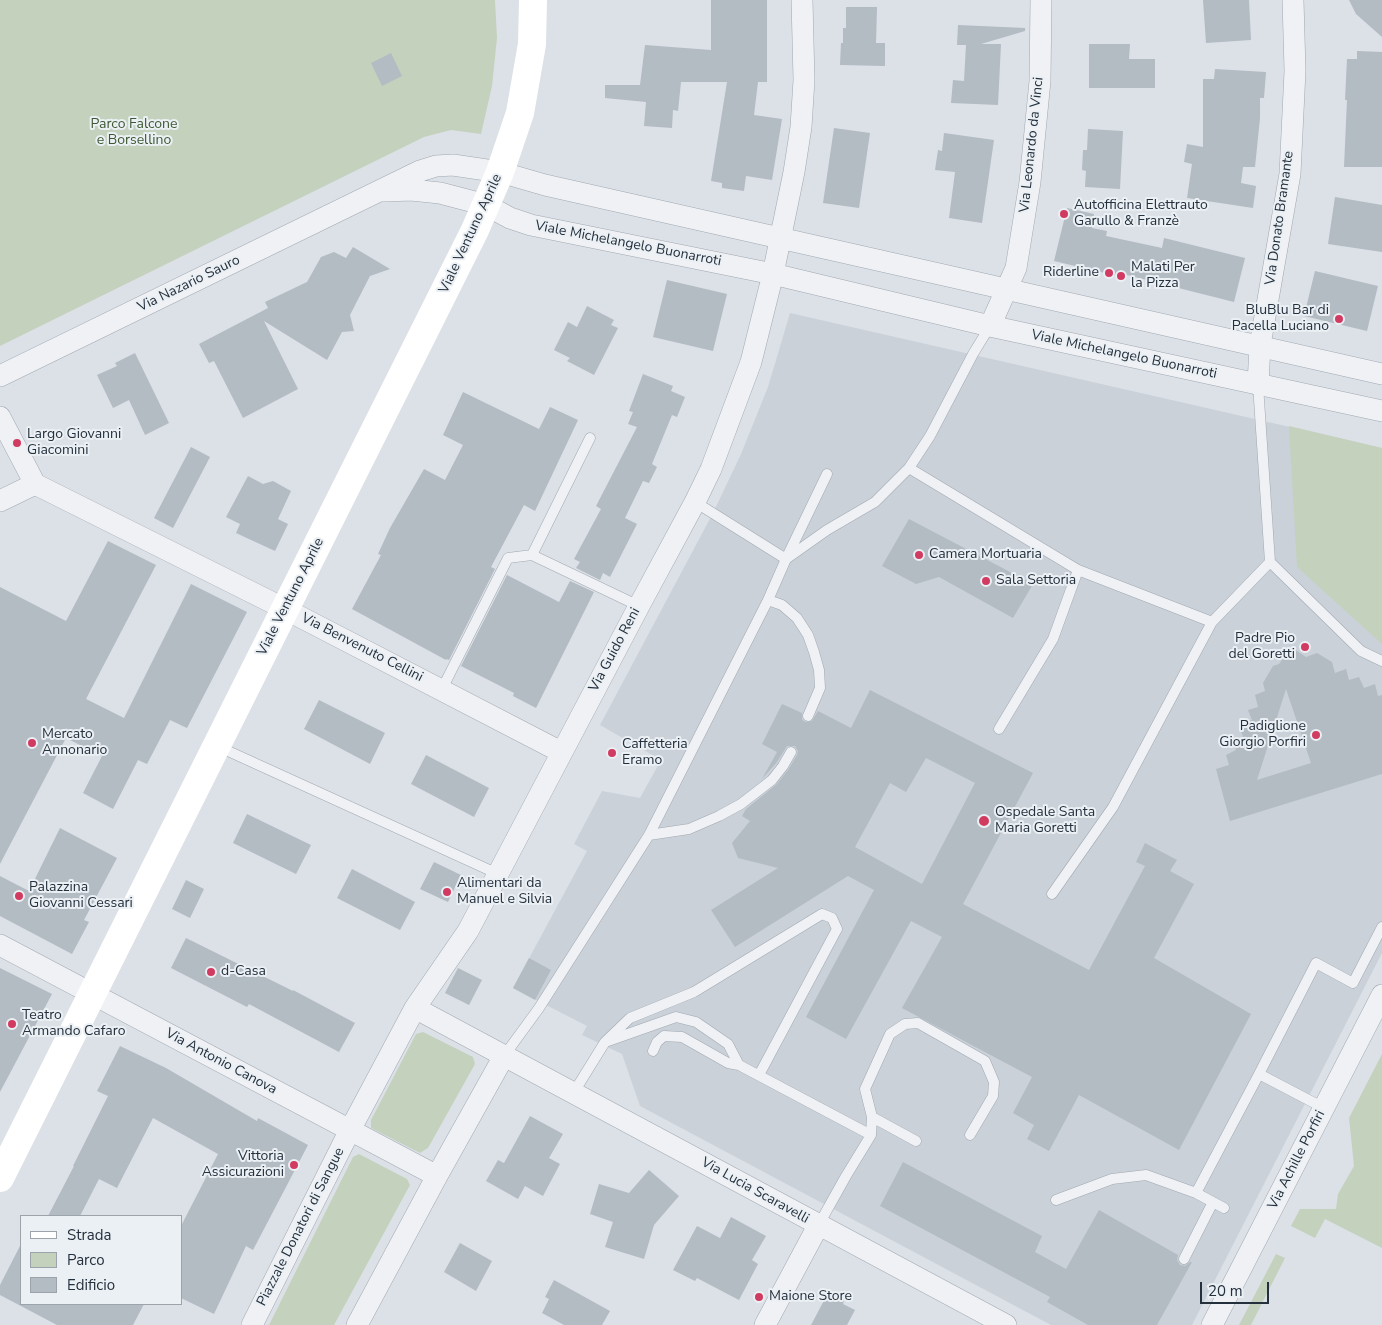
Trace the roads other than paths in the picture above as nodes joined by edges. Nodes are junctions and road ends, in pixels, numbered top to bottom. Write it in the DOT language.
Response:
graph roads {
  1 [pos="534,0"];
  2 [pos="802,0"];
  3 [pos="1041,0"];
  4 [pos="1293,0"];
  5 [pos="500,172"];
  6 [pos="378,192"];
  7 [pos="486,205"];
  8 [pos="781,238"];
  9 [pos="774,274"];
  10 [pos="1008,288"];
  11 [pos="990,326"];
  12 [pos="1260,345"];
  13 [pos="1382,374"];
  14 [pos="0,376"];
  15 [pos="1258,385"];
  16 [pos="1382,411"];
  17 [pos="0,417"];
  18 [pos="590,438"];
  19 [pos="909,468"];
  20 [pos="827,474"];
  21 [pos="35,484"];
  22 [pos="0,501"];
  23 [pos="695,502"];
  24 [pos="532,555"];
  25 [pos="786,559"];
  26 [pos="1270,562"];
  27 [pos="1078,570"];
  28 [pos="768,600"];
  29 [pos="639,606"];
  30 [pos="285,609"];
  31 [pos="1212,622"];
  32 [pos="1382,661"];
  33 [pos="442,689"];
  34 [pos="808,716"];
  35 [pos="999,729"];
  36 [pos="216,746"];
  37 [pos="561,752"];
  38 [pos="791,752"];
  39 [pos="649,835"];
  40 [pos="498,874"];
  41 [pos="1052,894"];
  42 [pos="1382,927"];
  43 [pos="0,945"];
  44 [pos="92,995"];
  45 [pos="1382,995"];
  46 [pos="415,1008"];
  47 [pos="604,1042"];
  48 [pos="653,1051"];
  49 [pos="504,1056"];
  50 [pos="739,1065"];
  51 [pos="1259,1074"];
  52 [pos="759,1075"];
  53 [pos="574,1092"];
  54 [pos="1324,1108"];
  55 [pos="872,1117"];
  56 [pos="350,1130"];
  57 [pos="872,1135"];
  58 [pos="970,1135"];
  59 [pos="916,1141"];
  60 [pos="437,1176"];
  61 [pos="0,1178"];
  62 [pos="1196,1193"];
  63 [pos="1056,1200"];
  64 [pos="1213,1202"];
  65 [pos="1224,1208"];
  66 [pos="818,1226"];
  67 [pos="1184,1258"];
  68 [pos="252,1325"];
  69 [pos="357,1325"];
  70 [pos="765,1325"];
  71 [pos="1006,1325"];
  72 [pos="1212,1325"];
  1 -- 5 [label="main road, Viale Ventuno Aprile"];
  2 -- 8 [label="street"];
  3 -- 10 [label="street, Via Leonardo da Vinci"];
  4 -- 12 [label="street, Via Donato Bramante"];
  5 -- 6 [label="street, Via Nazario Sauro"];
  5 -- 7 [label="main road, Viale Ventuno Aprile"];
  5 -- 8 [label="street"];
  6 -- 7 [label="street, Via Nazario Sauro"];
  6 -- 14 [label="street, Via Nazario Sauro"];
  7 -- 9 [label="street, Viale Michelangelo Buonarroti"];
  7 -- 30 [label="main road, Viale Ventuno Aprile"];
  8 -- 9 [label="street"];
  8 -- 10 [label="street"];
  9 -- 11 [label="street, Viale Michelangelo Buonarroti"];
  9 -- 23 [label="street, Via Guido Reni"];
  10 -- 11 [label="street"];
  10 -- 12 [label="street"];
  11 -- 15 [label="street, Viale Michelangelo Buonarroti"];
  11 -- 19 [label="lane"];
  12 -- 13 [label="street"];
  12 -- 15 [label="street"];
  15 -- 16 [label="street, Viale Michelangelo Buonarroti"];
  15 -- 26 [label="lane"];
  17 -- 21 [label="street"];
  18 -- 24 [label="lane"];
  19 -- 25 [label="lane"];
  19 -- 27 [label="lane"];
  20 -- 25 [label="lane"];
  21 -- 22 [label="street"];
  21 -- 30 [label="street, Via Benvenuto Cellini"];
  23 -- 25 [label="lane"];
  23 -- 29 [label="street, Via Guido Reni"];
  24 -- 29 [label="lane"];
  24 -- 33 [label="lane"];
  25 -- 28 [label="lane"];
  26 -- 31 [label="lane"];
  26 -- 32 [label="lane"];
  27 -- 31 [label="lane"];
  27 -- 35 [label="lane"];
  28 -- 34 [label="lane"];
  28 -- 39 [label="lane"];
  29 -- 37 [label="street, Via Guido Reni"];
  30 -- 33 [label="street, Via Benvenuto Cellini"];
  30 -- 36 [label="main road, Viale Ventuno Aprile"];
  31 -- 41 [label="lane"];
  33 -- 37 [label="street, Via Benvenuto Cellini"];
  36 -- 40 [label="lane"];
  36 -- 44 [label="main road, Viale Ventuno Aprile"];
  37 -- 40 [label="street, Via Guido Reni"];
  38 -- 39 [label="lane"];
  39 -- 49 [label="lane"];
  40 -- 46 [label="street, Via Guido Reni"];
  42 -- 51 [label="lane"];
  43 -- 44 [label="street, Via Antonio Canova"];
  44 -- 56 [label="street, Via Antonio Canova"];
  44 -- 61 [label="main road, Viale Ventuno Aprile"];
  45 -- 54 [label="street, Via Achille Porfiri"];
  46 -- 49 [label="street"];
  46 -- 56 [label="street, Piazzale Donatori di Sangue"];
  47 -- 50 [label="lane"];
  47 -- 52 [label="lane"];
  47 -- 53 [label="lane"];
  48 -- 50 [label="lane"];
  49 -- 53 [label="street, Via Lucia Scaravelli"];
  49 -- 60 [label="street"];
  50 -- 52 [label="lane"];
  51 -- 54 [label="lane"];
  51 -- 62 [label="lane"];
  52 -- 57 [label="lane"];
  53 -- 66 [label="street, Via Lucia Scaravelli"];
  54 -- 72 [label="street, Via Achille Porfiri"];
  55 -- 57 [label="lane"];
  55 -- 58 [label="lane"];
  55 -- 59 [label="lane"];
  56 -- 60 [label="street"];
  56 -- 68 [label="street, Piazzale Donatori di Sangue"];
  57 -- 66 [label="lane"];
  60 -- 69 [label="street"];
  62 -- 63 [label="lane"];
  62 -- 64 [label="lane"];
  64 -- 65 [label="lane"];
  64 -- 67 [label="lane"];
  66 -- 70 [label="street"];
  66 -- 71 [label="street, Via Lucia Scaravelli"];
}
